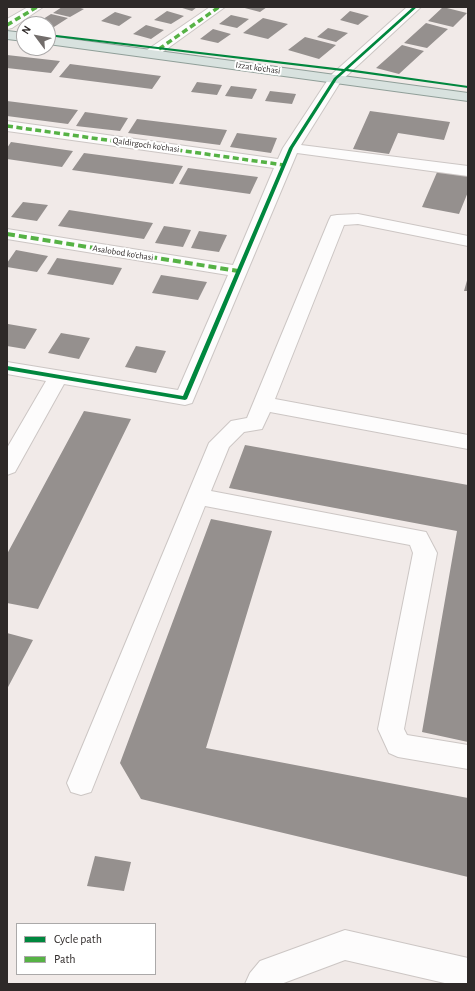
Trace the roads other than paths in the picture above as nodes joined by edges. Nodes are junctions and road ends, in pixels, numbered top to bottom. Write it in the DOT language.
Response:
graph roads {
  1 [pos="37,7"];
  2 [pos="219,7"];
  3 [pos="415,7"];
  4 [pos="7,25"];
  5 [pos="56,41"];
  6 [pos="152,53"];
  7 [pos="336,78"];
  8 [pos="468,97"];
  9 [pos="7,126"];
  10 [pos="291,148"];
  11 [pos="284,165"];
  12 [pos="468,171"];
  13 [pos="7,234"];
  14 [pos="468,240"];
  15 [pos="238,271"];
  16 [pos="7,368"];
  17 [pos="58,377"];
  18 [pos="263,404"];
  19 [pos="468,442"];
  20 [pos="9,460"];
  21 [pos="198,497"];
  22 [pos="468,757"];
  23 [pos="80,783"];
  24 [pos="468,973"];
  25 [pos="261,984"];
  1 -- 4 [label="street"];
  2 -- 6 [label="street"];
  3 -- 7 [label="street"];
  5 -- 6 [label="main road, Izzat ko'chasi"];
  6 -- 7 [label="main road, Izzat ko'chasi"];
  7 -- 8 [label="main road, Izzat ko'chasi"];
  7 -- 10 [label="street"];
  9 -- 11 [label="street, Qaldirgoch ko'chasi"];
  10 -- 11 [label="street"];
  10 -- 12 [label="street"];
  11 -- 15 [label="street"];
  13 -- 15 [label="street, Asalobod ko'chasi"];
  14 -- 18 [label="street"];
  15 -- 17 [label="street"];
  16 -- 17 [label="street"];
  17 -- 20 [label="street"];
  18 -- 19 [label="street"];
  18 -- 21 [label="street"];
  21 -- 22 [label="street"];
  21 -- 23 [label="street"];
  24 -- 25 [label="street"];
}
